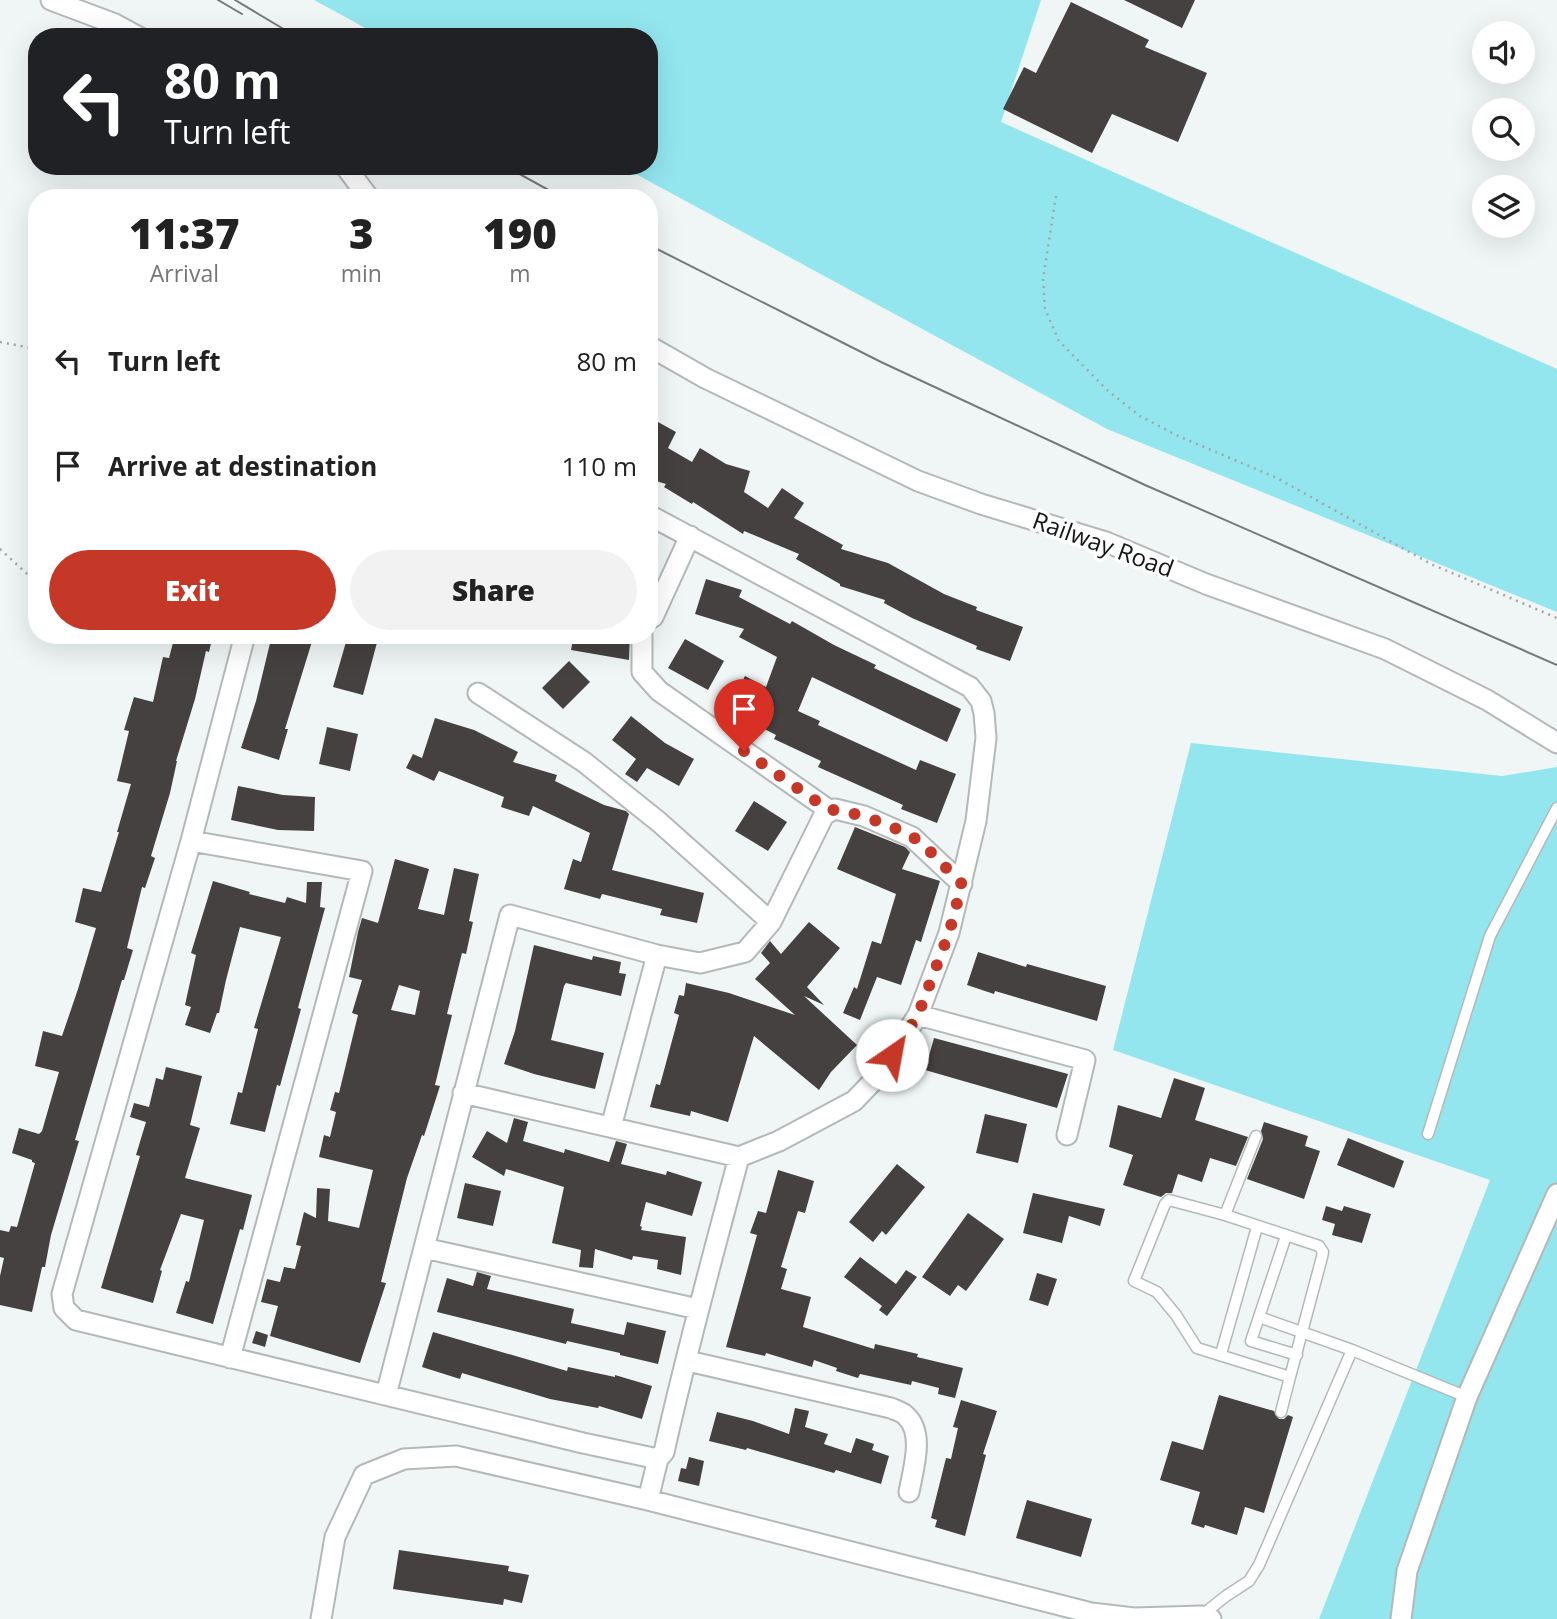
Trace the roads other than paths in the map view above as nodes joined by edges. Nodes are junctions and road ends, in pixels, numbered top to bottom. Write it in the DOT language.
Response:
graph roads {
  1 [pos="51,0"];
  2 [pos="122,28"];
  3 [pos="658,351"];
  4 [pos="658,519"];
  5 [pos="690,536"];
  6 [pos="658,606"];
  7 [pos="243,644"];
  8 [pos="642,644"];
  9 [pos="478,693"];
  10 [pos="1557,743"];
  11 [pos="1557,808"];
  12 [pos="829,810"];
  13 [pos="191,841"];
  14 [pos="962,884"];
  15 [pos="771,922"];
  16 [pos="657,955"];
  17 [pos="918,1015"];
  18 [pos="463,1093"];
  19 [pos="611,1127"];
  20 [pos="1428,1134"];
  21 [pos="1067,1135"];
  22 [pos="1256,1136"];
  23 [pos="739,1157"];
  24 [pos="1557,1194"];
  25 [pos="1225,1215"];
  26 [pos="1257,1227"];
  27 [pos="1286,1236"];
  28 [pos="424,1248"];
  29 [pos="698,1310"];
  30 [pos="1259,1317"];
  31 [pos="1303,1332"];
  32 [pos="1352,1350"];
  33 [pos="1221,1354"];
  34 [pos="1297,1356"];
  35 [pos="230,1358"];
  36 [pos="688,1361"];
  37 [pos="1290,1377"];
  38 [pos="386,1395"];
  39 [pos="1466,1396"];
  40 [pos="1281,1412"];
  41 [pos="658,1459"];
  42 [pos="909,1492"];
  43 [pos="648,1500"];
  44 [pos="1206,1618"];
  45 [pos="321,1619"];
  46 [pos="1401,1619"];
  1 -- 2 [label="street"];
  3 -- 10 [label="street, Railway Road"];
  4 -- 5 [label="street"];
  5 -- 6 [label="street"];
  5 -- 14 [label="street"];
  7 -- 13 [label="street"];
  8 -- 12 [label="street"];
  9 -- 15 [label="street"];
  11 -- 20 [label="lane"];
  12 -- 14 [label="street"];
  12 -- 15 [label="street"];
  13 -- 35 [label="street"];
  13 -- 35 [label="street"];
  14 -- 17 [label="street"];
  15 -- 16 [label="street"];
  16 -- 18 [label="street"];
  16 -- 19 [label="street"];
  17 -- 21 [label="street"];
  17 -- 23 [label="street"];
  18 -- 19 [label="street"];
  18 -- 28 [label="street"];
  19 -- 23 [label="street"];
  22 -- 25 [label="lane"];
  23 -- 29 [label="street"];
  24 -- 39 [label="street"];
  25 -- 26 [label="lane"];
  25 -- 33 [label="lane"];
  26 -- 27 [label="lane"];
  26 -- 33 [label="lane"];
  27 -- 30 [label="lane"];
  27 -- 31 [label="lane"];
  28 -- 29 [label="street"];
  28 -- 38 [label="street"];
  29 -- 36 [label="street"];
  30 -- 31 [label="lane"];
  30 -- 34 [label="lane"];
  31 -- 32 [label="lane"];
  31 -- 34 [label="lane"];
  32 -- 39 [label="lane"];
  32 -- 44 [label="lane"];
  33 -- 37 [label="lane"];
  34 -- 37 [label="lane"];
  35 -- 38 [label="street"];
  36 -- 41 [label="street"];
  36 -- 42 [label="street"];
  37 -- 40 [label="lane"];
  38 -- 41 [label="street"];
  39 -- 46 [label="street"];
  41 -- 43 [label="street"];
  43 -- 44 [label="street"];
  43 -- 45 [label="street"];
}
